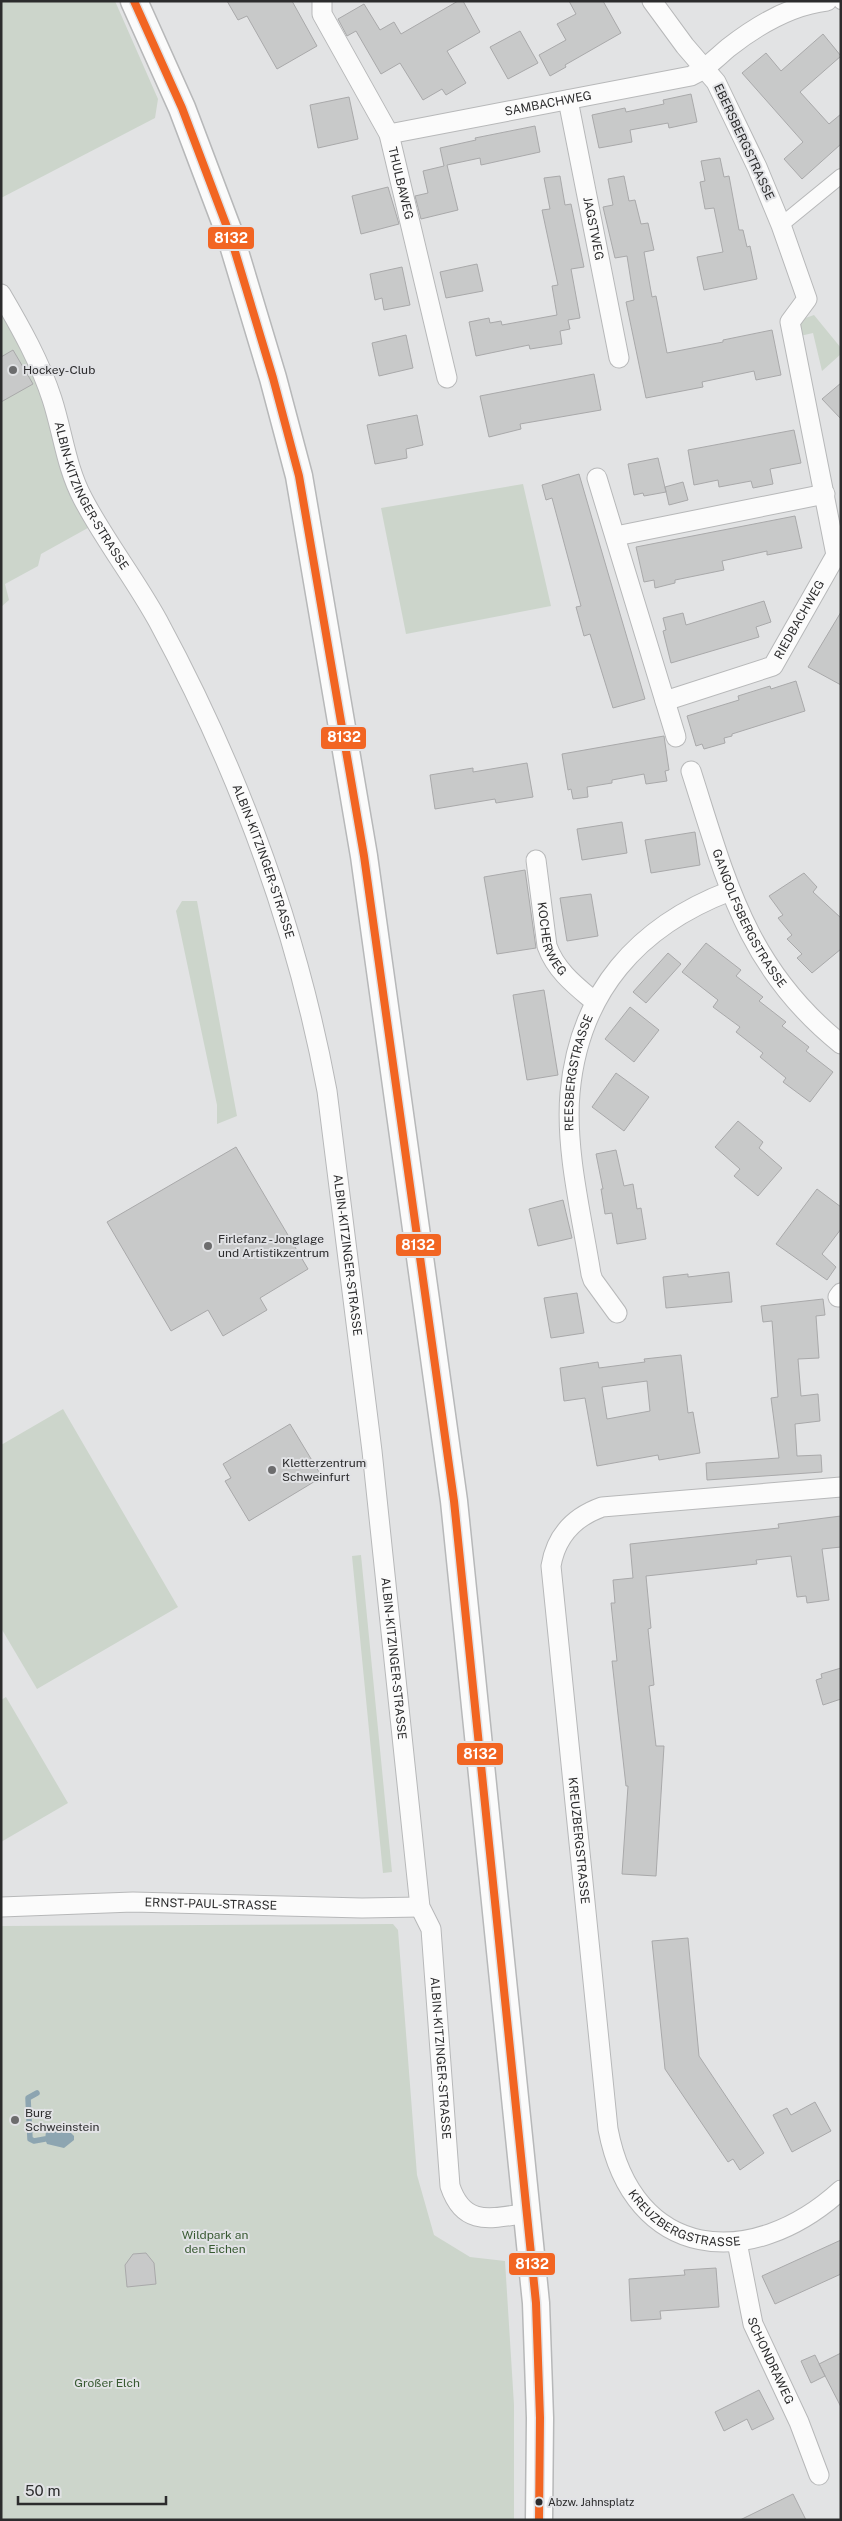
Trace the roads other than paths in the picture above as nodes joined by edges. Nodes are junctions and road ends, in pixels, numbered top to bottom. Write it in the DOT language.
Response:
graph roads {
  1 [pos="134,1"];
  2 [pos="322,1"];
  3 [pos="652,1"];
  4 [pos="827,1"];
  5 [pos="707,69"];
  6 [pos="568,100"];
  7 [pos="389,134"];
  8 [pos="841,176"];
  9 [pos="781,224"];
  10 [pos="1,294"];
  11 [pos="807,299"];
  12 [pos="619,358"];
  13 [pos="448,378"];
  14 [pos="597,478"];
  15 [pos="825,494"];
  16 [pos="616,536"];
  17 [pos="665,700"];
  18 [pos="676,737"];
  19 [pos="691,770"];
  20 [pos="536,860"];
  21 [pos="730,891"];
  22 [pos="595,1002"];
  23 [pos="841,1044"];
  24 [pos="617,1313"];
  25 [pos="841,1487"];
  26 [pos="1,1907"];
  27 [pos="420,1907"];
  28 [pos="840,2194"];
  29 [pos="528,2213"];
  30 [pos="737,2242"];
  31 [pos="819,2475"];
  32 [pos="539,2520"];
  1 -- 29 [label="main road"];
  2 -- 7 [label="street, THULBAWEG"];
  3 -- 5 [label="street, EBERSBERGSTRASSE"];
  4 -- 5 [label="street"];
  5 -- 6 [label="street, SAMBACHWEG"];
  5 -- 9 [label="street, EBERSBERGSTRASSE"];
  6 -- 7 [label="street, SAMBACHWEG"];
  6 -- 12 [label="street, JAGSTWEG"];
  7 -- 13 [label="street, THULBAWEG"];
  8 -- 9 [label="street"];
  9 -- 11 [label="street, EBERSBERGSTRASSE"];
  10 -- 27 [label="street, ALBIN-KITZINGER-STRASSE"];
  11 -- 15 [label="street, RIEDBACHWEG"];
  14 -- 16 [label="street"];
  15 -- 16 [label="street"];
  15 -- 17 [label="street, RIEDBACHWEG"];
  16 -- 17 [label="street"];
  17 -- 18 [label="street"];
  19 -- 21 [label="street, GANGOLFSBERGSTRASSE"];
  20 -- 22 [label="street, KOCHERWEG"];
  21 -- 22 [label="street, REESBERGSTRASSE"];
  21 -- 23 [label="street, GANGOLFSBERGSTRASSE"];
  22 -- 24 [label="street, REESBERGSTRASSE"];
  25 -- 30 [label="street, KREUZBERGSTRASSE"];
  26 -- 27 [label="street, ERNST-PAUL-STRASSE"];
  27 -- 29 [label="street, ALBIN-KITZINGER-STRASSE"];
  28 -- 30 [label="street, KREUZBERGSTRASSE"];
  29 -- 32 [label="main road"];
  30 -- 31 [label="street, SCHONDRAWEG"];
}
